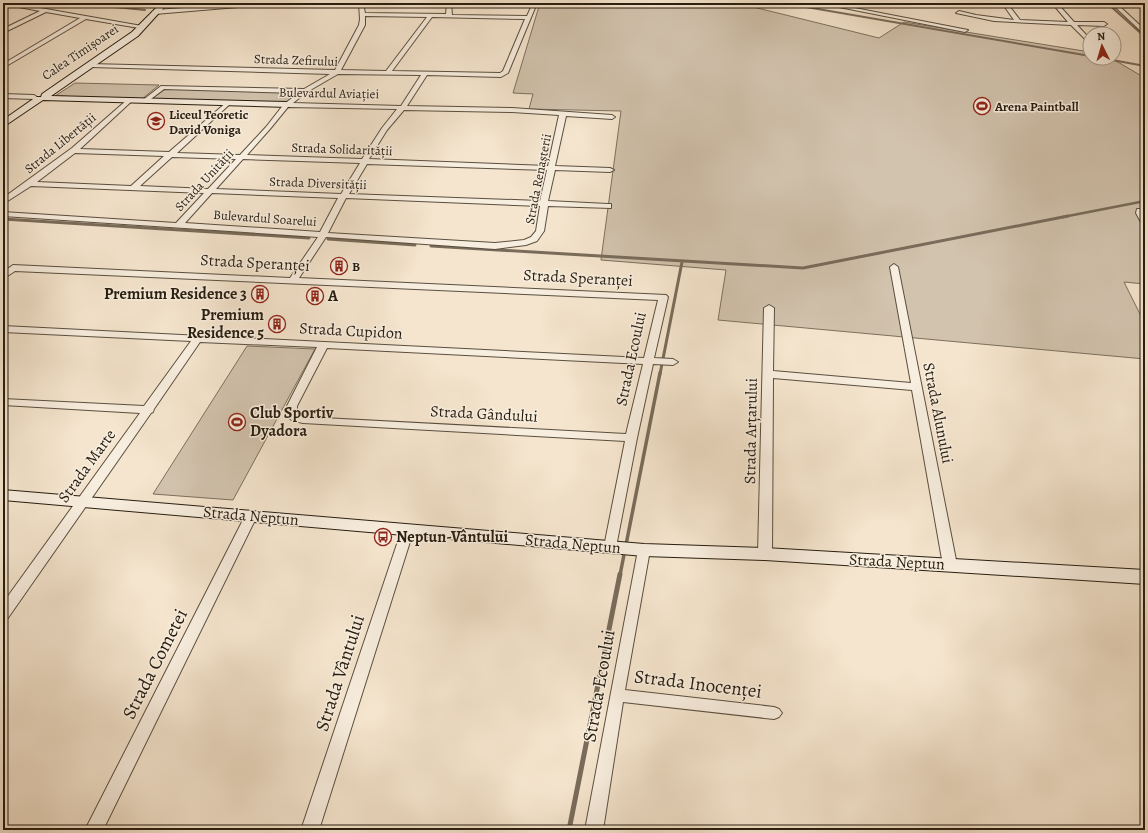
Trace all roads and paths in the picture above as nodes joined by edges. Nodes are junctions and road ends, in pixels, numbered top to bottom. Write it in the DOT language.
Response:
graph roads {
  1 [pos="3,3"];
  2 [pos="158,3"];
  3 [pos="165,3"];
  4 [pos="274,3"];
  5 [pos="361,3"];
  6 [pos="449,3"];
  7 [pos="535,3"];
  8 [pos="821,3"];
  9 [pos="1004,3"];
  10 [pos="1054,3"];
  11 [pos="1113,3"];
  12 [pos="956,7"];
  13 [pos="44,11"];
  14 [pos="153,12"];
  15 [pos="363,14"];
  16 [pos="430,16"];
  17 [pos="85,17"];
  18 [pos="449,17"];
  19 [pos="528,18"];
  20 [pos="1018,21"];
  21 [pos="962,23"];
  22 [pos="1073,23"];
  23 [pos="1104,24"];
  24 [pos="139,26"];
  25 [pos="3,31"];
  26 [pos="1082,33"];
  27 [pos="1145,33"];
  28 [pos="91,65"];
  29 [pos="3,66"];
  30 [pos="337,72"];
  31 [pos="388,74"];
  32 [pos="425,74"];
  33 [pos="305,91"];
  34 [pos="3,96"];
  35 [pos="39,98"];
  36 [pos="130,100"];
  37 [pos="145,101"];
  38 [pos="228,103"];
  39 [pos="286,104"];
  40 [pos="403,107"];
  41 [pos="563,113"];
  42 [pos="612,117"];
  43 [pos="3,119"];
  44 [pos="3,124"];
  45 [pos="74,151"];
  46 [pos="169,155"];
  47 [pos="241,157"];
  48 [pos="364,161"];
  49 [pos="552,168"];
  50 [pos="610,170"];
  51 [pos="28,184"];
  52 [pos="133,188"];
  53 [pos="210,191"];
  54 [pos="343,196"];
  55 [pos="3,202"];
  56 [pos="544,203"];
  57 [pos="608,206"];
  58 [pos="1140,210"];
  59 [pos="3,214"];
  60 [pos="1145,222"];
  61 [pos="178,226"];
  62 [pos="323,235"];
  63 [pos="526,242"];
  64 [pos="894,267"];
  65 [pos="3,276"];
  66 [pos="293,280"];
  67 [pos="663,297"];
  68 [pos="769,308"];
  69 [pos="3,329"];
  70 [pos="198,338"];
  71 [pos="324,344"];
  72 [pos="651,361"];
  73 [pos="669,362"];
  74 [pos="768,374"];
  75 [pos="917,387"];
  76 [pos="3,402"];
  77 [pos="149,410"];
  78 [pos="632,438"];
  79 [pos="3,495"];
  80 [pos="82,502"];
  81 [pos="251,516"];
  82 [pos="408,529"];
  83 [pos="626,548"];
  84 [pos="765,554"];
  85 [pos="950,565"];
  86 [pos="1145,577"];
  87 [pos="8,601"];
  88 [pos="3,614"];
  89 [pos="617,695"];
  90 [pos="774,714"];
  91 [pos="94,830"];
  92 [pos="310,830"];
  93 [pos="594,830"];
  1 -- 13 [label="street"];
  2 -- 14 [label="main road"];
  3 -- 14 [label="main road"];
  4 -- 14 [label="street"];
  5 -- 15 [label="street"];
  6 -- 18 [label="street"];
  7 -- 19 [label="street"];
  8 -- 21 [label="street"];
  9 -- 20 [label="street"];
  10 -- 22 [label="street"];
  11 -- 27 [label="street"];
  12 -- 20 [label="street"];
  13 -- 17 [label="street"];
  13 -- 25 [label="street"];
  14 -- 24 [label="main road, Calea Timișoarei"];
  14 -- 28 [label="main road, Calea Timișoarei"];
  15 -- 16 [label="street"];
  15 -- 30 [label="street"];
  16 -- 18 [label="street"];
  16 -- 31 [label="street"];
  17 -- 24 [label="street"];
  17 -- 29 [label="street"];
  18 -- 19 [label="street"];
  19 -- 32 [label="street, Strada Zefirului"];
  20 -- 22 [label="street"];
  22 -- 23 [label="street"];
  22 -- 26 [label="street"];
  24 -- 35 [label="main road, Calea Timișoarei"];
  28 -- 30 [label="street, Strada Zefirului"];
  28 -- 35 [label="main road, Calea Timișoarei"];
  30 -- 31 [label="street, Strada Zefirului"];
  30 -- 33 [label="street, Strada Unității"];
  31 -- 32 [label="street, Strada Zefirului"];
  32 -- 40 [label="street"];
  33 -- 37 [label="street"];
  33 -- 39 [label="street, Strada Unității"];
  34 -- 35 [label="street, Bulevardul Aviației"];
  35 -- 36 [label="main road, Bulevardul Aviației"];
  35 -- 43 [label="main road, Calea Timișoarei"];
  35 -- 44 [label="main road, Calea Timișoarei"];
  36 -- 37 [label="main road, Bulevardul Aviației"];
  36 -- 45 [label="street, Strada Libertății"];
  37 -- 38 [label="main road, Bulevardul Aviației"];
  38 -- 39 [label="main road, Bulevardul Aviației"];
  38 -- 46 [label="street"];
  39 -- 40 [label="street, Bulevardul Aviației"];
  39 -- 47 [label="street, Strada Unității"];
  40 -- 41 [label="street, Bulevardul Aviației"];
  40 -- 48 [label="street"];
  41 -- 42 [label="street, Bulevardul Aviației"];
  41 -- 49 [label="street, Strada Renașterii"];
  45 -- 46 [label="street, Strada Solidarității"];
  45 -- 51 [label="street, Strada Libertății"];
  46 -- 47 [label="street, Strada Solidarității"];
  46 -- 52 [label="street"];
  47 -- 48 [label="street, Strada Solidarității"];
  47 -- 53 [label="street, Strada Unității"];
  48 -- 49 [label="street, Strada Solidarității"];
  48 -- 54 [label="street"];
  49 -- 50 [label="street, Strada Solidarității"];
  49 -- 56 [label="street, Strada Renașterii"];
  51 -- 52 [label="street, Strada Diversității"];
  51 -- 55 [label="street, Strada Libertății"];
  52 -- 53 [label="street, Strada Diversității"];
  53 -- 54 [label="street, Strada Diversității"];
  53 -- 61 [label="street, Strada Unității"];
  54 -- 56 [label="street, Strada Diversității"];
  54 -- 62 [label="street"];
  56 -- 57 [label="street, Strada Diversității"];
  56 -- 63 [label="street, Strada Renașterii"];
  58 -- 60 [label="street"];
  59 -- 61 [label="street, Bulevardul Soarelui"];
  61 -- 62 [label="street, Bulevardul Soarelui"];
  62 -- 63 [label="street, Bulevardul Soarelui"];
  62 -- 66 [label="street"];
  64 -- 75 [label="street, Strada Alunului"];
  65 -- 66 [label="street, Strada Speranței"];
  66 -- 67 [label="street, Strada Speranței"];
  67 -- 72 [label="street, Strada Ecoului"];
  68 -- 74 [label="street, Strada Arțarului"];
  69 -- 70 [label="street, Strada Cupidon"];
  70 -- 71 [label="street, Strada Cupidon"];
  70 -- 77 [label="street, Strada Marte"];
  71 -- 72 [label="street, Strada Cupidon"];
  71 -- 78 [label="street, Strada Gândului"];
  72 -- 73 [label="street, Strada Cupidon"];
  72 -- 78 [label="street, Strada Ecoului"];
  74 -- 75 [label="street"];
  74 -- 84 [label="street, Strada Arțarului"];
  75 -- 85 [label="street, Strada Alunului"];
  76 -- 77 [label="street"];
  77 -- 80 [label="street, Strada Marte"];
  78 -- 83 [label="street, Strada Ecoului"];
  79 -- 80 [label="main road, Strada Neptun"];
  80 -- 81 [label="main road, Strada Neptun"];
  80 -- 87 [label="street, Strada Marte"];
  81 -- 82 [label="main road, Strada Neptun"];
  81 -- 91 [label="street, Strada Cometei"];
  82 -- 83 [label="main road, Strada Neptun"];
  82 -- 92 [label="street, Strada Vântului"];
  83 -- 84 [label="main road, Strada Neptun"];
  83 -- 89 [label="street, Strada Ecoului"];
  84 -- 85 [label="main road, Strada Neptun"];
  85 -- 86 [label="main road, Strada Neptun"];
  87 -- 88 [label="street, Strada Marte"];
  89 -- 90 [label="street, Strada Inocenței"];
  89 -- 93 [label="street, Strada Ecoului"];
}
